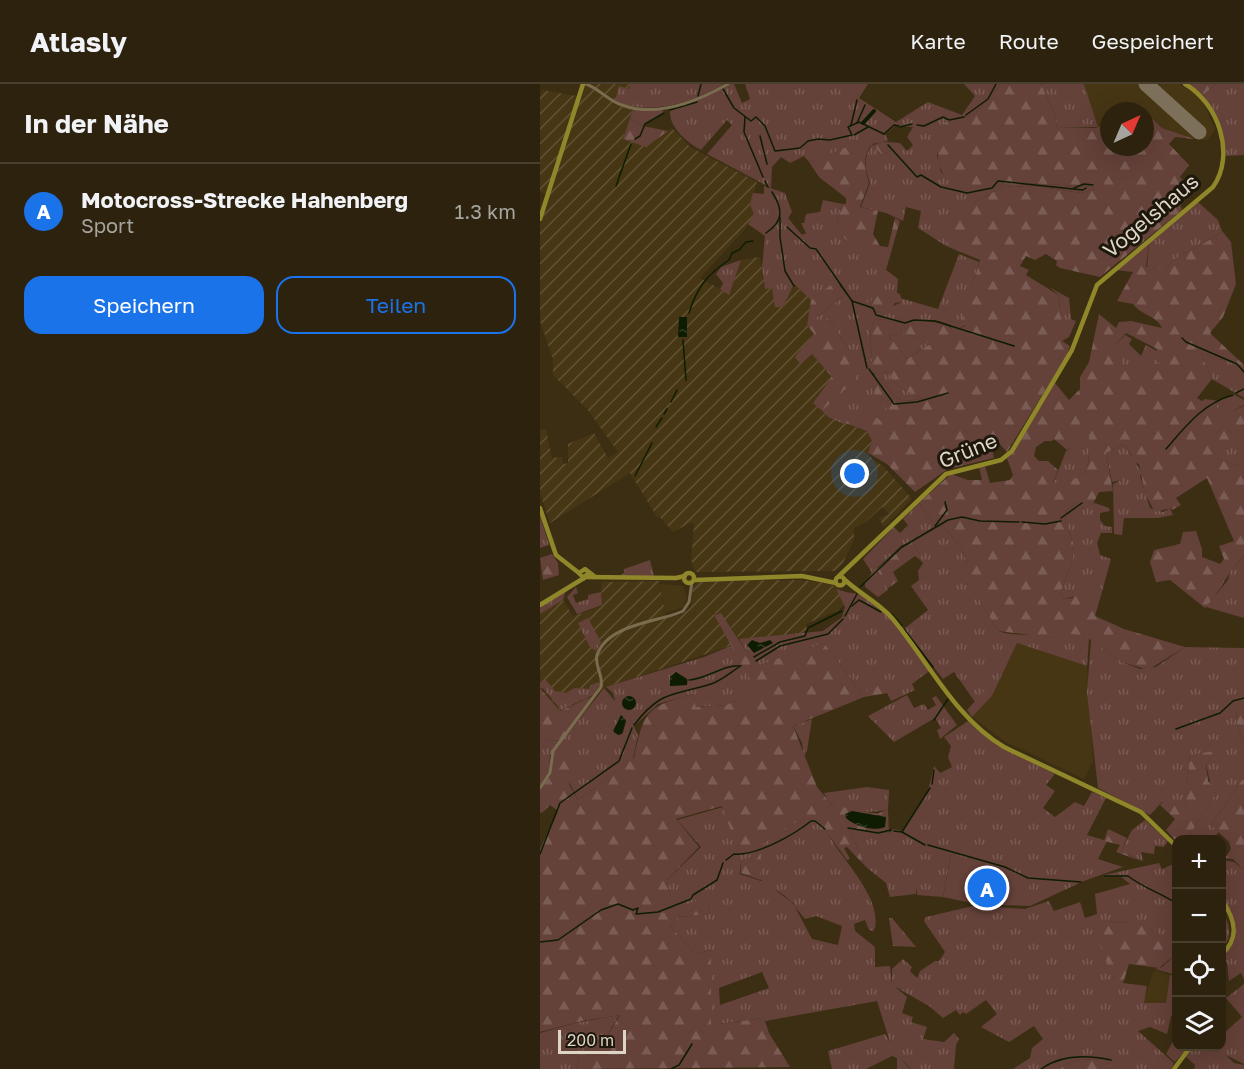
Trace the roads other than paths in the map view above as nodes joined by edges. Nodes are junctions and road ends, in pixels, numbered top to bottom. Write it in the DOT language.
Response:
graph roads {
  1 [pos="584,84"];
  2 [pos="728,84"];
  3 [pos="1185,84"];
  4 [pos="540,219"];
  5 [pos="1056,378"];
  6 [pos="540,507"];
  7 [pos="583,574"];
  8 [pos="689,579"];
  9 [pos="841,580"];
  10 [pos="540,604"];
  11 [pos="540,788"];
  12 [pos="1172,841"];
  13 [pos="1226,908"];
  14 [pos="1226,949"];
  15 [pos="1188,1051"];
  16 [pos="1174,1069"];
  1 -- 2 [label="street"];
  1 -- 4 [label="main road"];
  3 -- 5 [label="main road, Vogelshaus"];
  5 -- 9 [label="main road, Grüne"];
  6 -- 7 [label="main road"];
  7 -- 8 [label="main road"];
  7 -- 10 [label="main road"];
  8 -- 9 [label="main road"];
  8 -- 11 [label="street"];
  9 -- 12 [label="main road"];
  13 -- 14 [label="main road"];
  15 -- 16 [label="main road"];
}
